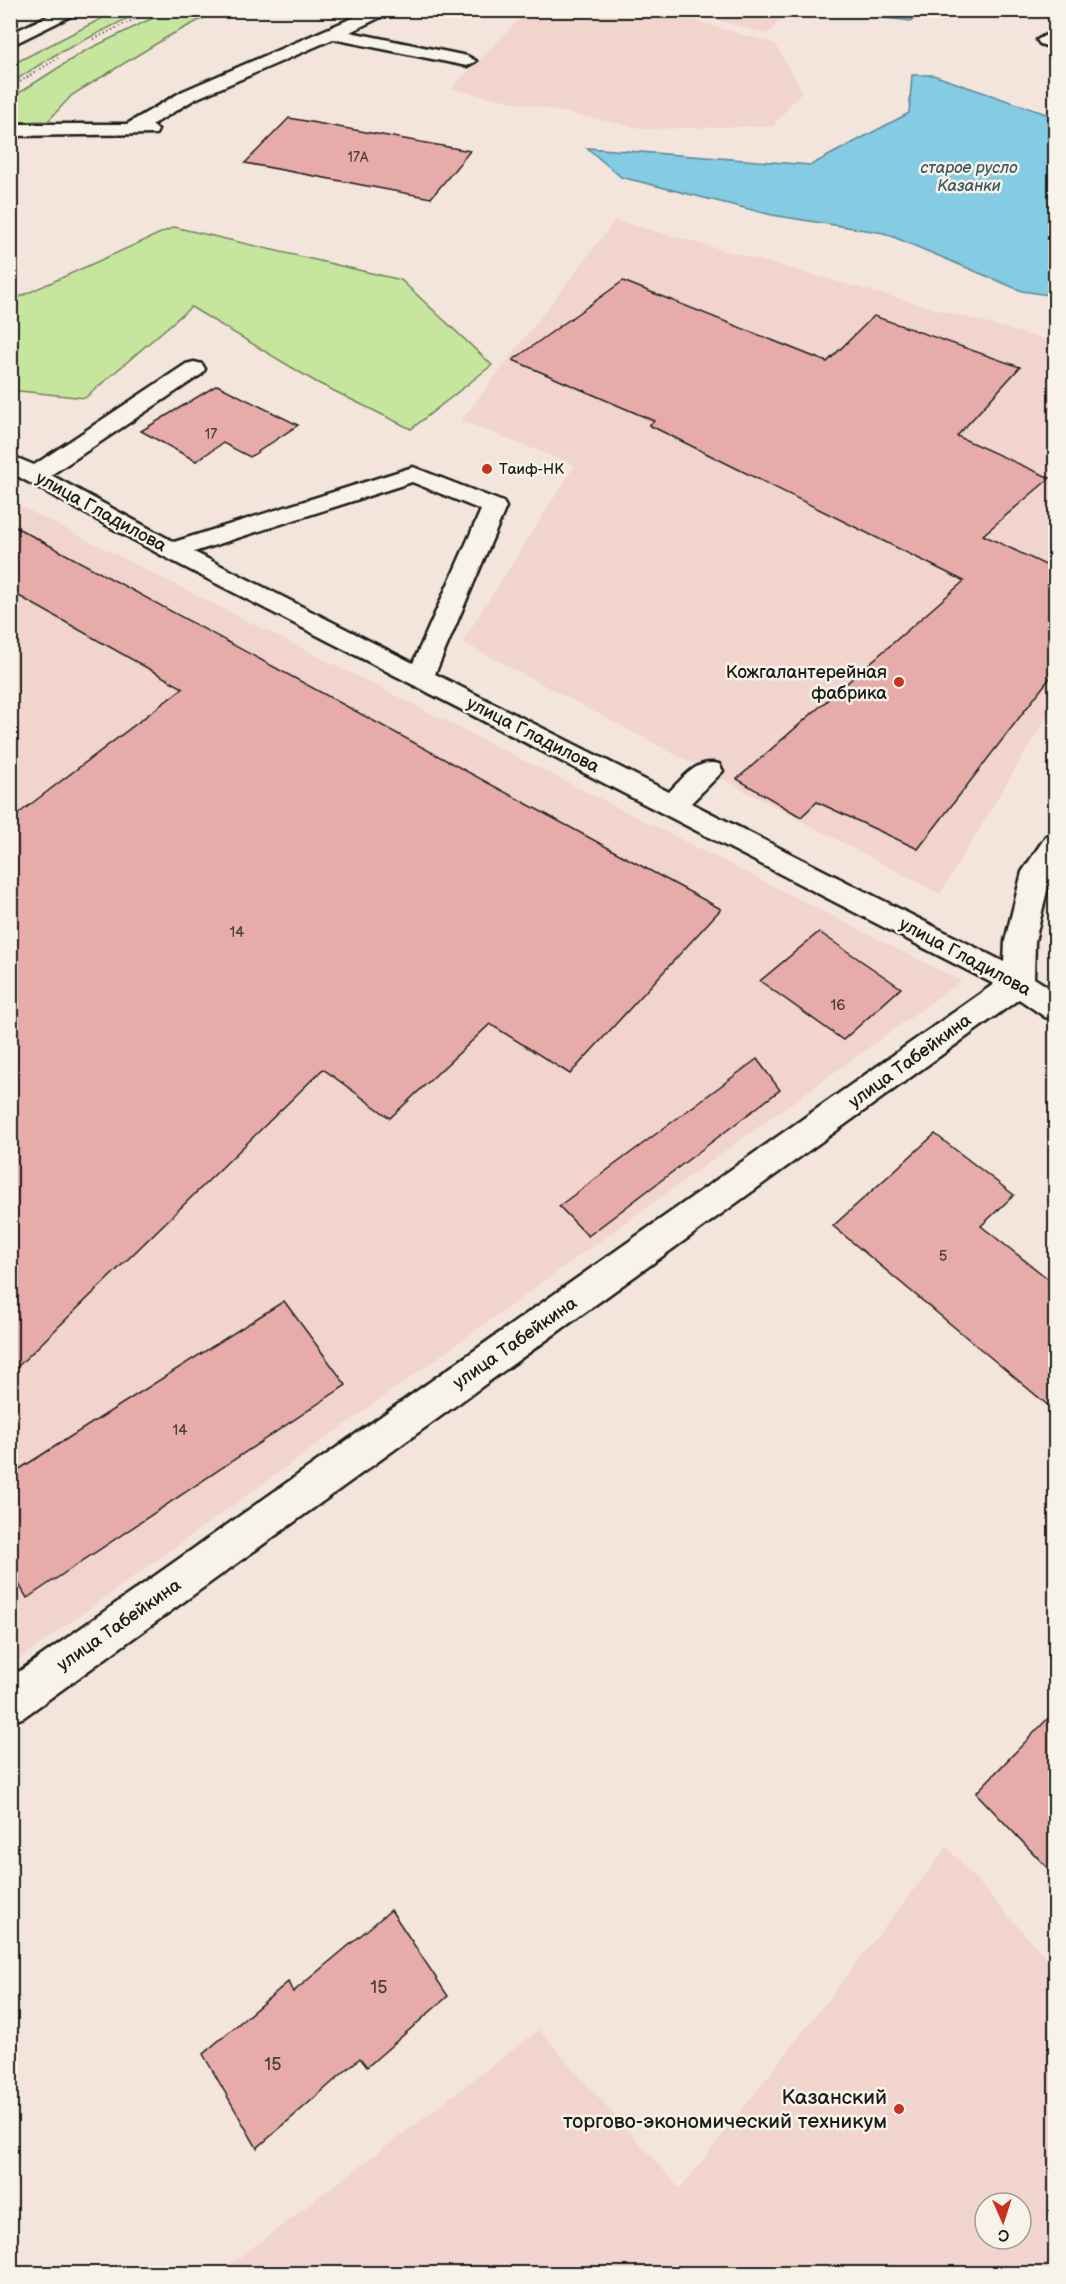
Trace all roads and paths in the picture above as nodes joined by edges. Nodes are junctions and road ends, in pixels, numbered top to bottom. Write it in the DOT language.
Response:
graph roads {
  1 [pos="75,10"];
  2 [pos="153,10"];
  3 [pos="387,10"];
  4 [pos="332,34"];
  5 [pos="10,41"];
  6 [pos="92,41"];
  7 [pos="61,56"];
  8 [pos="467,61"];
  9 [pos="10,88"];
  10 [pos="10,130"];
  11 [pos="194,369"];
  12 [pos="10,462"];
  13 [pos="35,475"];
  14 [pos="172,551"];
  15 [pos="420,678"];
  16 [pos="709,771"];
  17 [pos="671,806"];
  18 [pos="1056,843"];
  19 [pos="1019,983"];
  20 [pos="1056,1008"];
  21 [pos="10,1703"];
  1 -- 5 [label="street"];
  2 -- 6 [label="path"];
  3 -- 4 [label="street"];
  4 -- 8 [label="street"];
  4 -- 10 [label="street"];
  7 -- 9 [label="path"];
  11 -- 13 [label="street"];
  12 -- 13 [label="street, улица Гладилова"];
  13 -- 14 [label="street, улица Гладилова"];
  14 -- 15 [label="street, улица Гладилова"];
  14 -- 15 [label="street"];
  15 -- 17 [label="street, улица Гладилова"];
  16 -- 17 [label="street"];
  17 -- 19 [label="street, улица Гладилова"];
  18 -- 19 [label="street"];
  19 -- 20 [label="street, улица Гладилова"];
  19 -- 21 [label="street, улица Табейкина"];
}
